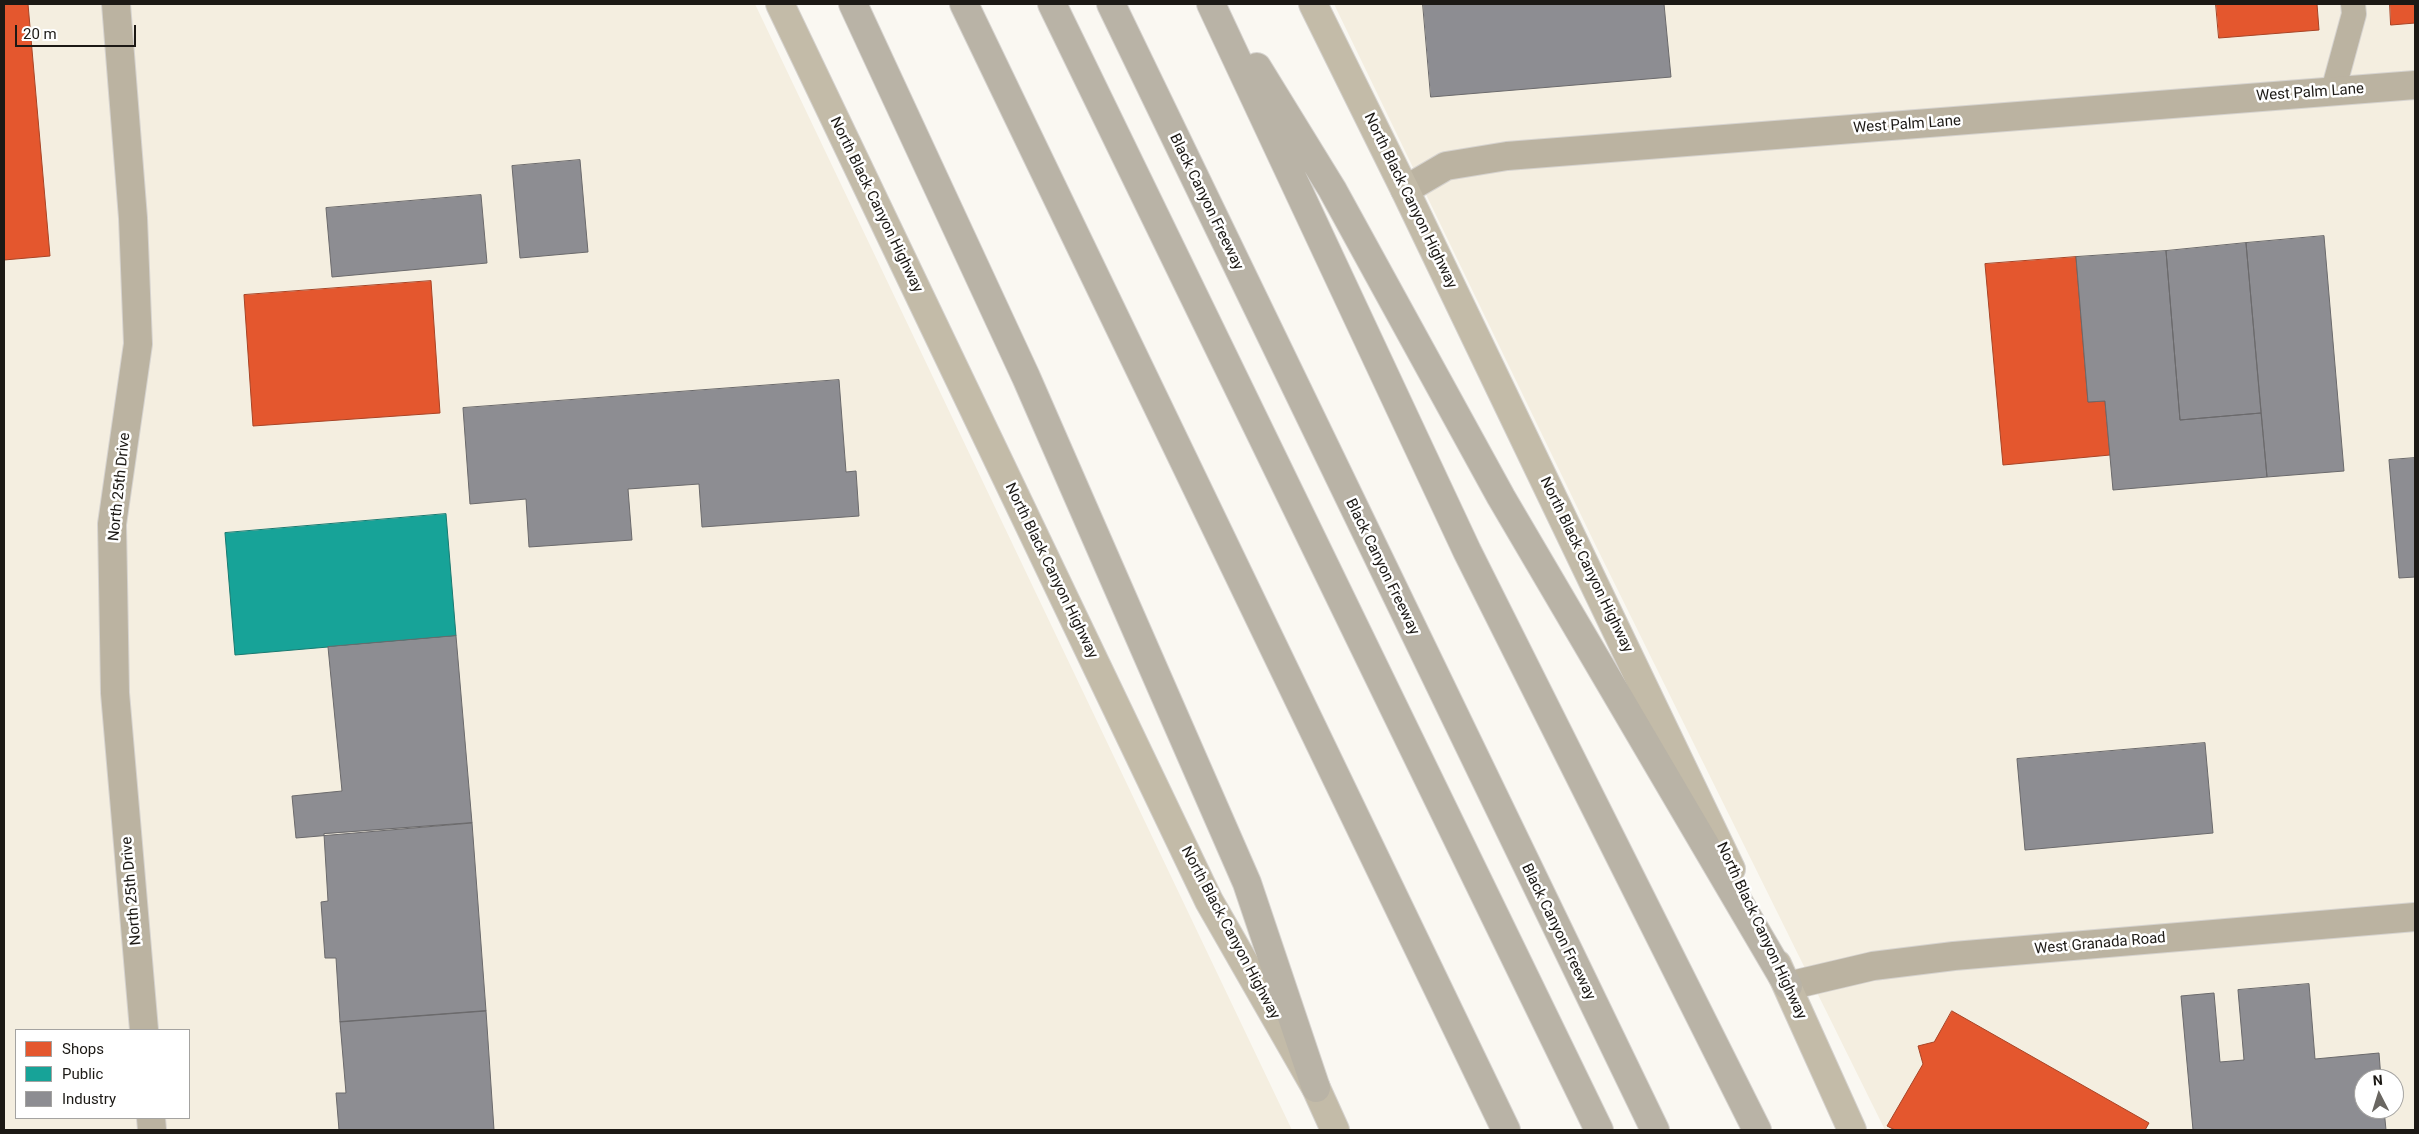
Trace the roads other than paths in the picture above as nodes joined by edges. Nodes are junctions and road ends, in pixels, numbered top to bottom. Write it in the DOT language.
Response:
graph roads {
  1 [pos="116,4"];
  2 [pos="780,4"];
  3 [pos="852,4"];
  4 [pos="964,4"];
  5 [pos="1052,4"];
  6 [pos="1110,4"];
  7 [pos="1211,4"];
  8 [pos="1218,4"];
  9 [pos="1313,4"];
  10 [pos="2353,4"];
  11 [pos="2415,85"];
  12 [pos="2333,91"];
  13 [pos="1405,190"];
  14 [pos="2415,917"];
  15 [pos="1788,986"];
  16 [pos="144,1029"];
  17 [pos="1316,1088"];
  18 [pos="1335,1130"];
  19 [pos="1506,1130"];
  20 [pos="1599,1130"];
  21 [pos="1655,1130"];
  22 [pos="1758,1130"];
  23 [pos="1852,1130"];
  1 -- 16 [label="street, North 25th Drive"];
  2 -- 17 [label="main road, North Black Canyon Highway"];
  3 -- 17 [label="highway"];
  4 -- 19 [label="highway"];
  5 -- 20 [label="highway"];
  6 -- 21 [label="highway, Black Canyon Freeway"];
  7 -- 22 [label="highway"];
  8 -- 15 [label="highway"];
  9 -- 13 [label="main road, North Black Canyon Highway"];
  10 -- 12 [label="lane"];
  11 -- 12 [label="street, West Palm Lane"];
  12 -- 13 [label="street, West Palm Lane"];
  13 -- 15 [label="main road, North Black Canyon Highway"];
  14 -- 15 [label="street, West Granada Road"];
  15 -- 23 [label="main road, North Black Canyon Highway"];
  17 -- 18 [label="main road, North Black Canyon Highway"];
}
